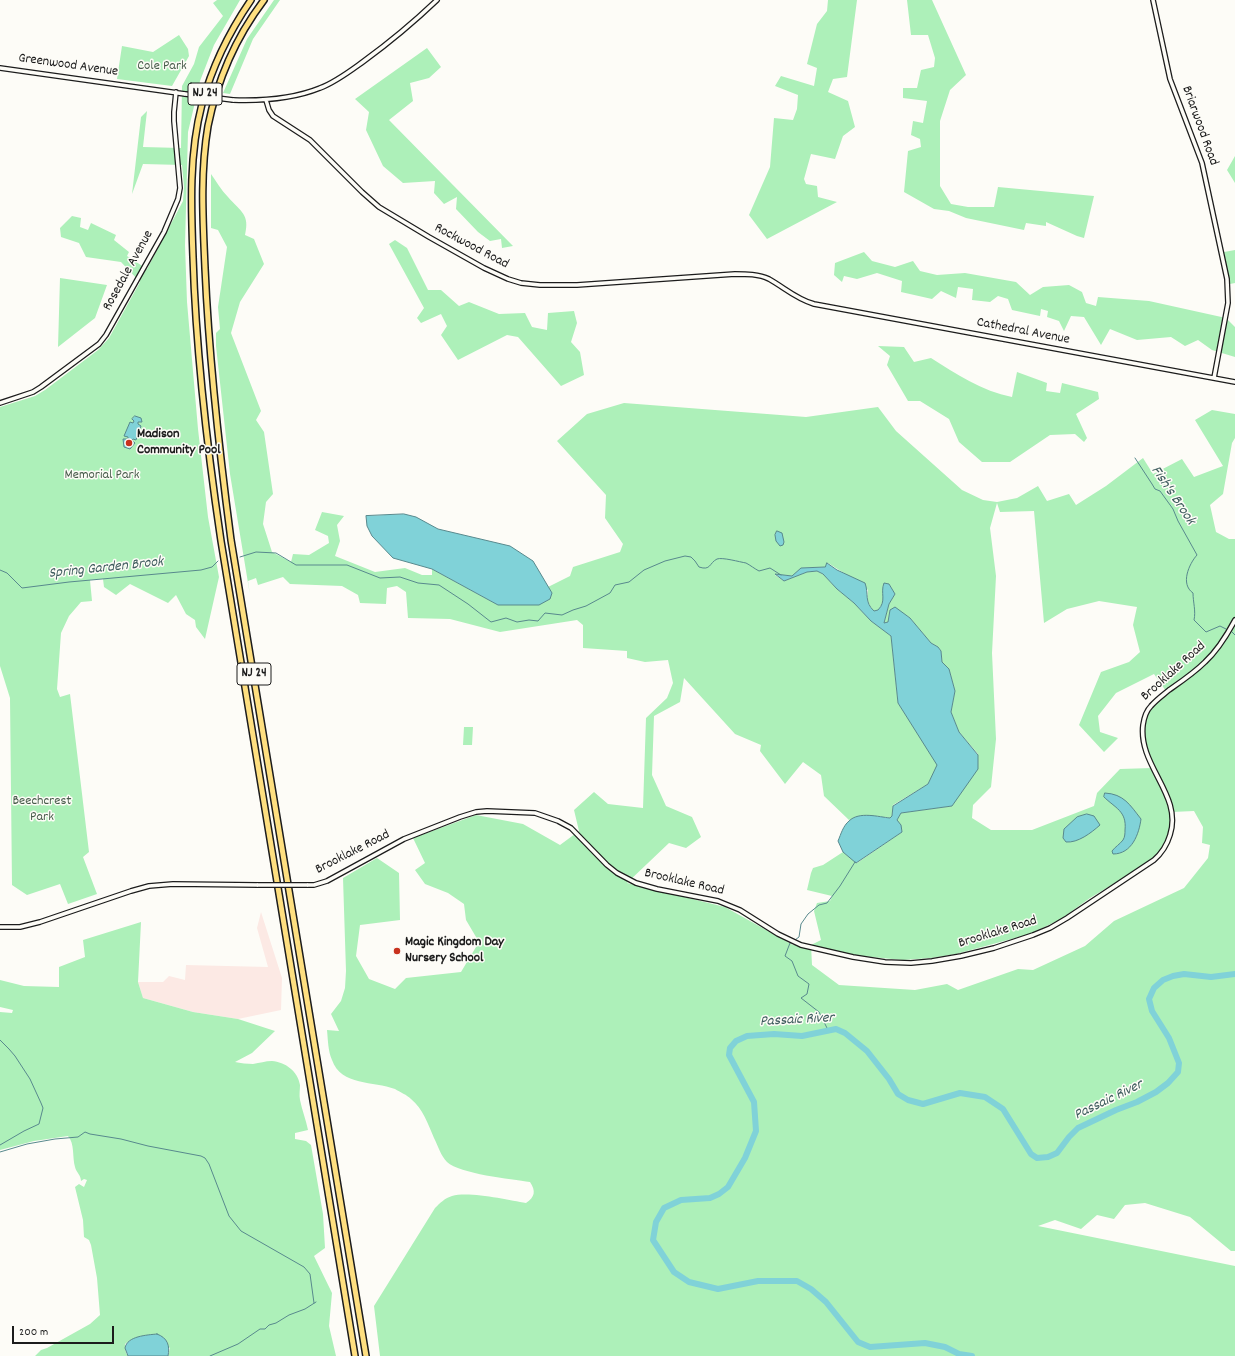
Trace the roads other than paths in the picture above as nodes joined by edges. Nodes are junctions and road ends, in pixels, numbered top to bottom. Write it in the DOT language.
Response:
graph roads {
  1 [pos="251,0"];
  2 [pos="264,0"];
  3 [pos="437,0"];
  4 [pos="1153,0"];
  5 [pos="0,68"];
  6 [pos="176,92"];
  7 [pos="266,100"];
  8 [pos="808,302"];
  9 [pos="1214,378"];
  10 [pos="1235,382"];
  11 [pos="0,403"];
  12 [pos="1235,620"];
  13 [pos="0,927"];
  14 [pos="355,1356"];
  15 [pos="366,1356"];
  1 -- 14 [label="highway, NJ 24"];
  2 -- 15 [label="highway, NJ 24"];
  3 -- 7 [label="street, Greenwood Avenue"];
  4 -- 9 [label="street, Briarwood Road"];
  5 -- 6 [label="street, Greenwood Avenue"];
  6 -- 7 [label="street, Greenwood Avenue, bridge"];
  6 -- 11 [label="street, Rosedale Avenue"];
  7 -- 8 [label="street, Rockwood Road"];
  8 -- 9 [label="street, Cathedral Avenue"];
  9 -- 10 [label="street, Cathedral Avenue"];
  12 -- 13 [label="street, Brooklake Road, bridge"];
}
